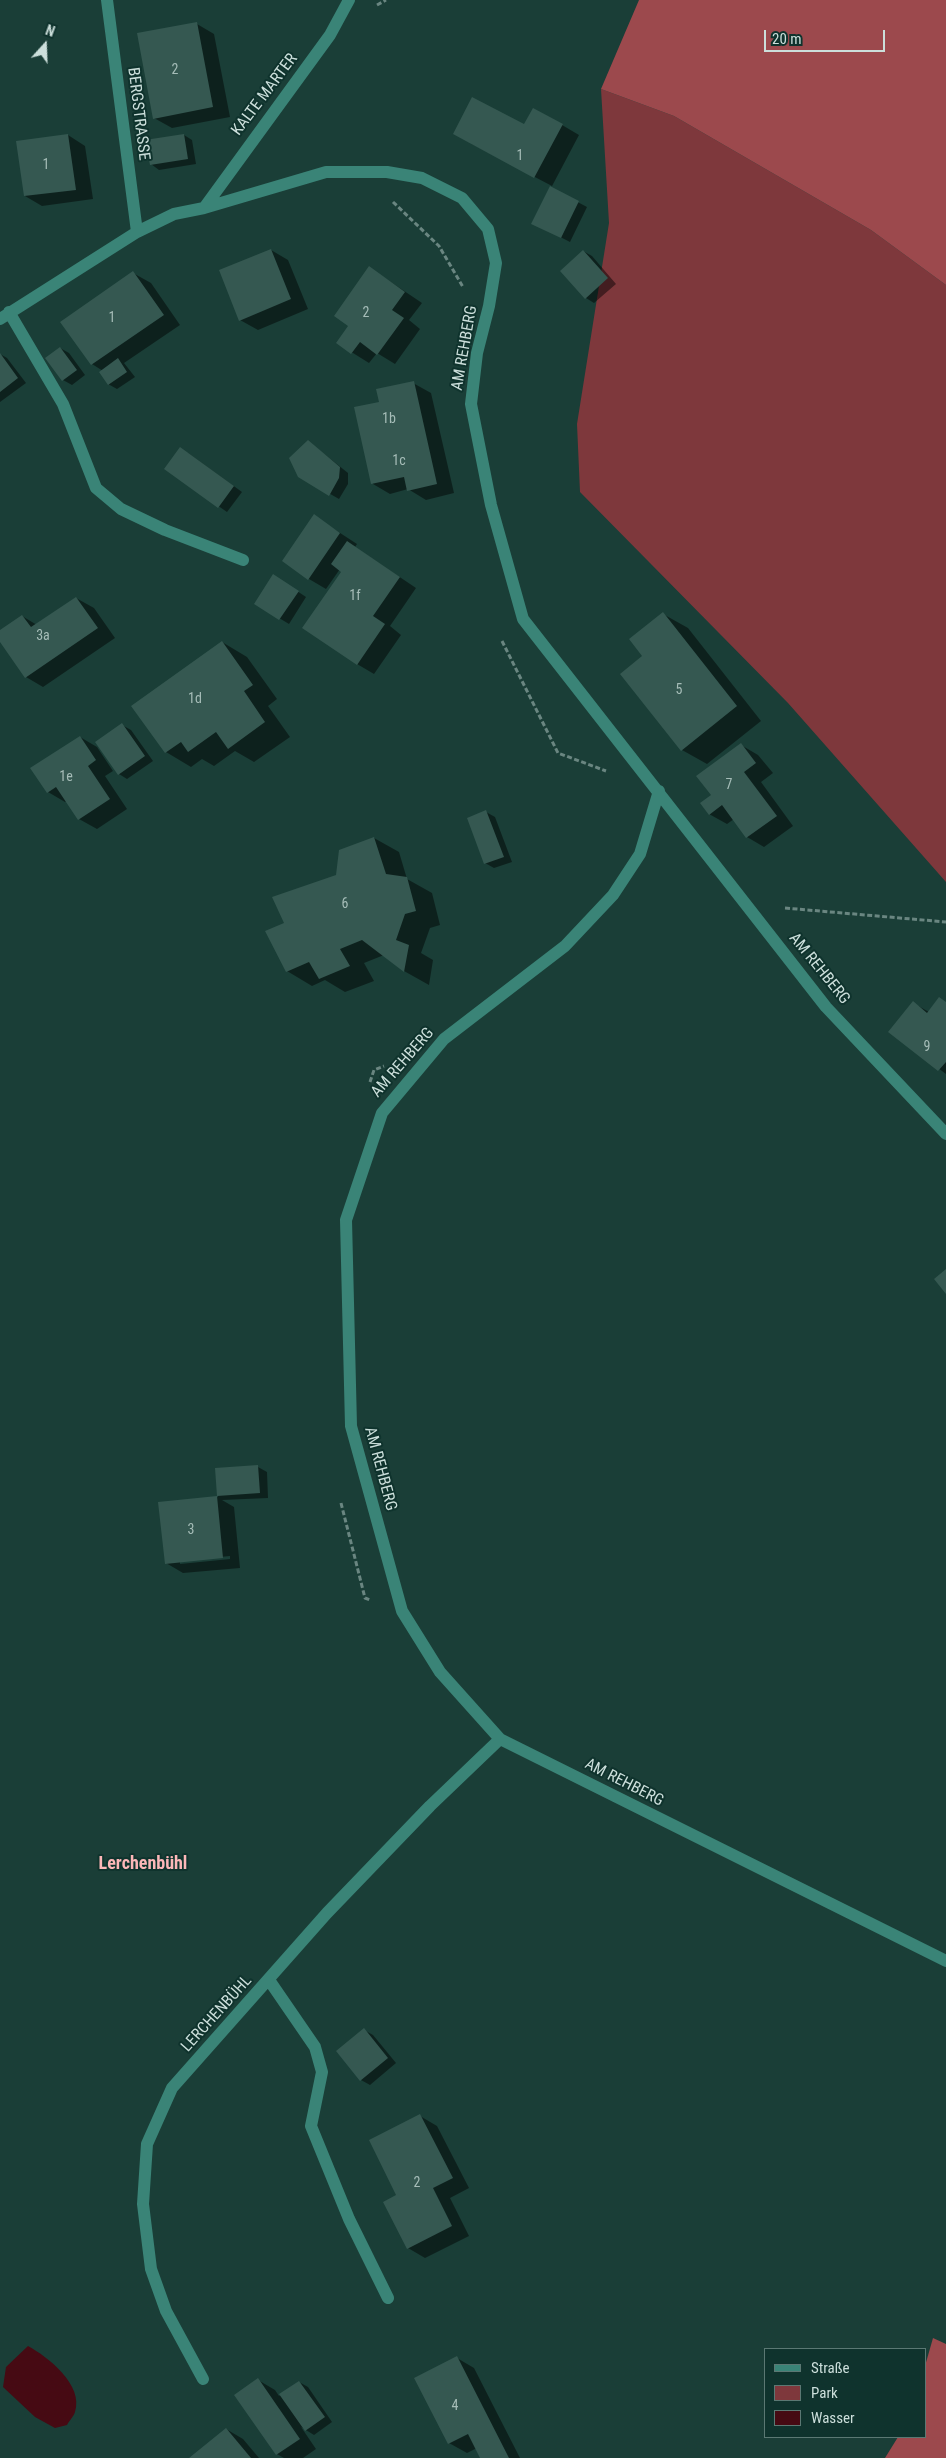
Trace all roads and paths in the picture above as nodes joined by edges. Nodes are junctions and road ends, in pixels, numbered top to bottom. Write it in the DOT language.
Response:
graph roads {
  1 [pos="107,0"];
  2 [pos="349,0"];
  3 [pos="204,208"];
  4 [pos="137,232"];
  5 [pos="4,316"];
  6 [pos="243,560"];
  7 [pos="659,791"];
  8 [pos="747,904"];
  9 [pos="946,922"];
  10 [pos="946,1134"];
  11 [pos="500,1739"];
  12 [pos="946,1961"];
  13 [pos="269,1980"];
  14 [pos="388,2298"];
  15 [pos="203,2379"];
  1 -- 4 [label="street, BERGSTRASSE"];
  2 -- 3 [label="street, KALTE MARTER"];
  3 -- 4 [label="street, AM REHBERG"];
  3 -- 7 [label="street, AM REHBERG"];
  4 -- 5 [label="street, AM REHBERG"];
  5 -- 6 [label="street"];
  7 -- 8 [label="street, AM REHBERG"];
  7 -- 11 [label="street, AM REHBERG"];
  8 -- 9 [label="path"];
  8 -- 10 [label="street, AM REHBERG"];
  11 -- 12 [label="street, AM REHBERG"];
  11 -- 13 [label="street, LERCHENBÜHL"];
  13 -- 14 [label="street"];
  13 -- 15 [label="street, LERCHENBÜHL"];
}
